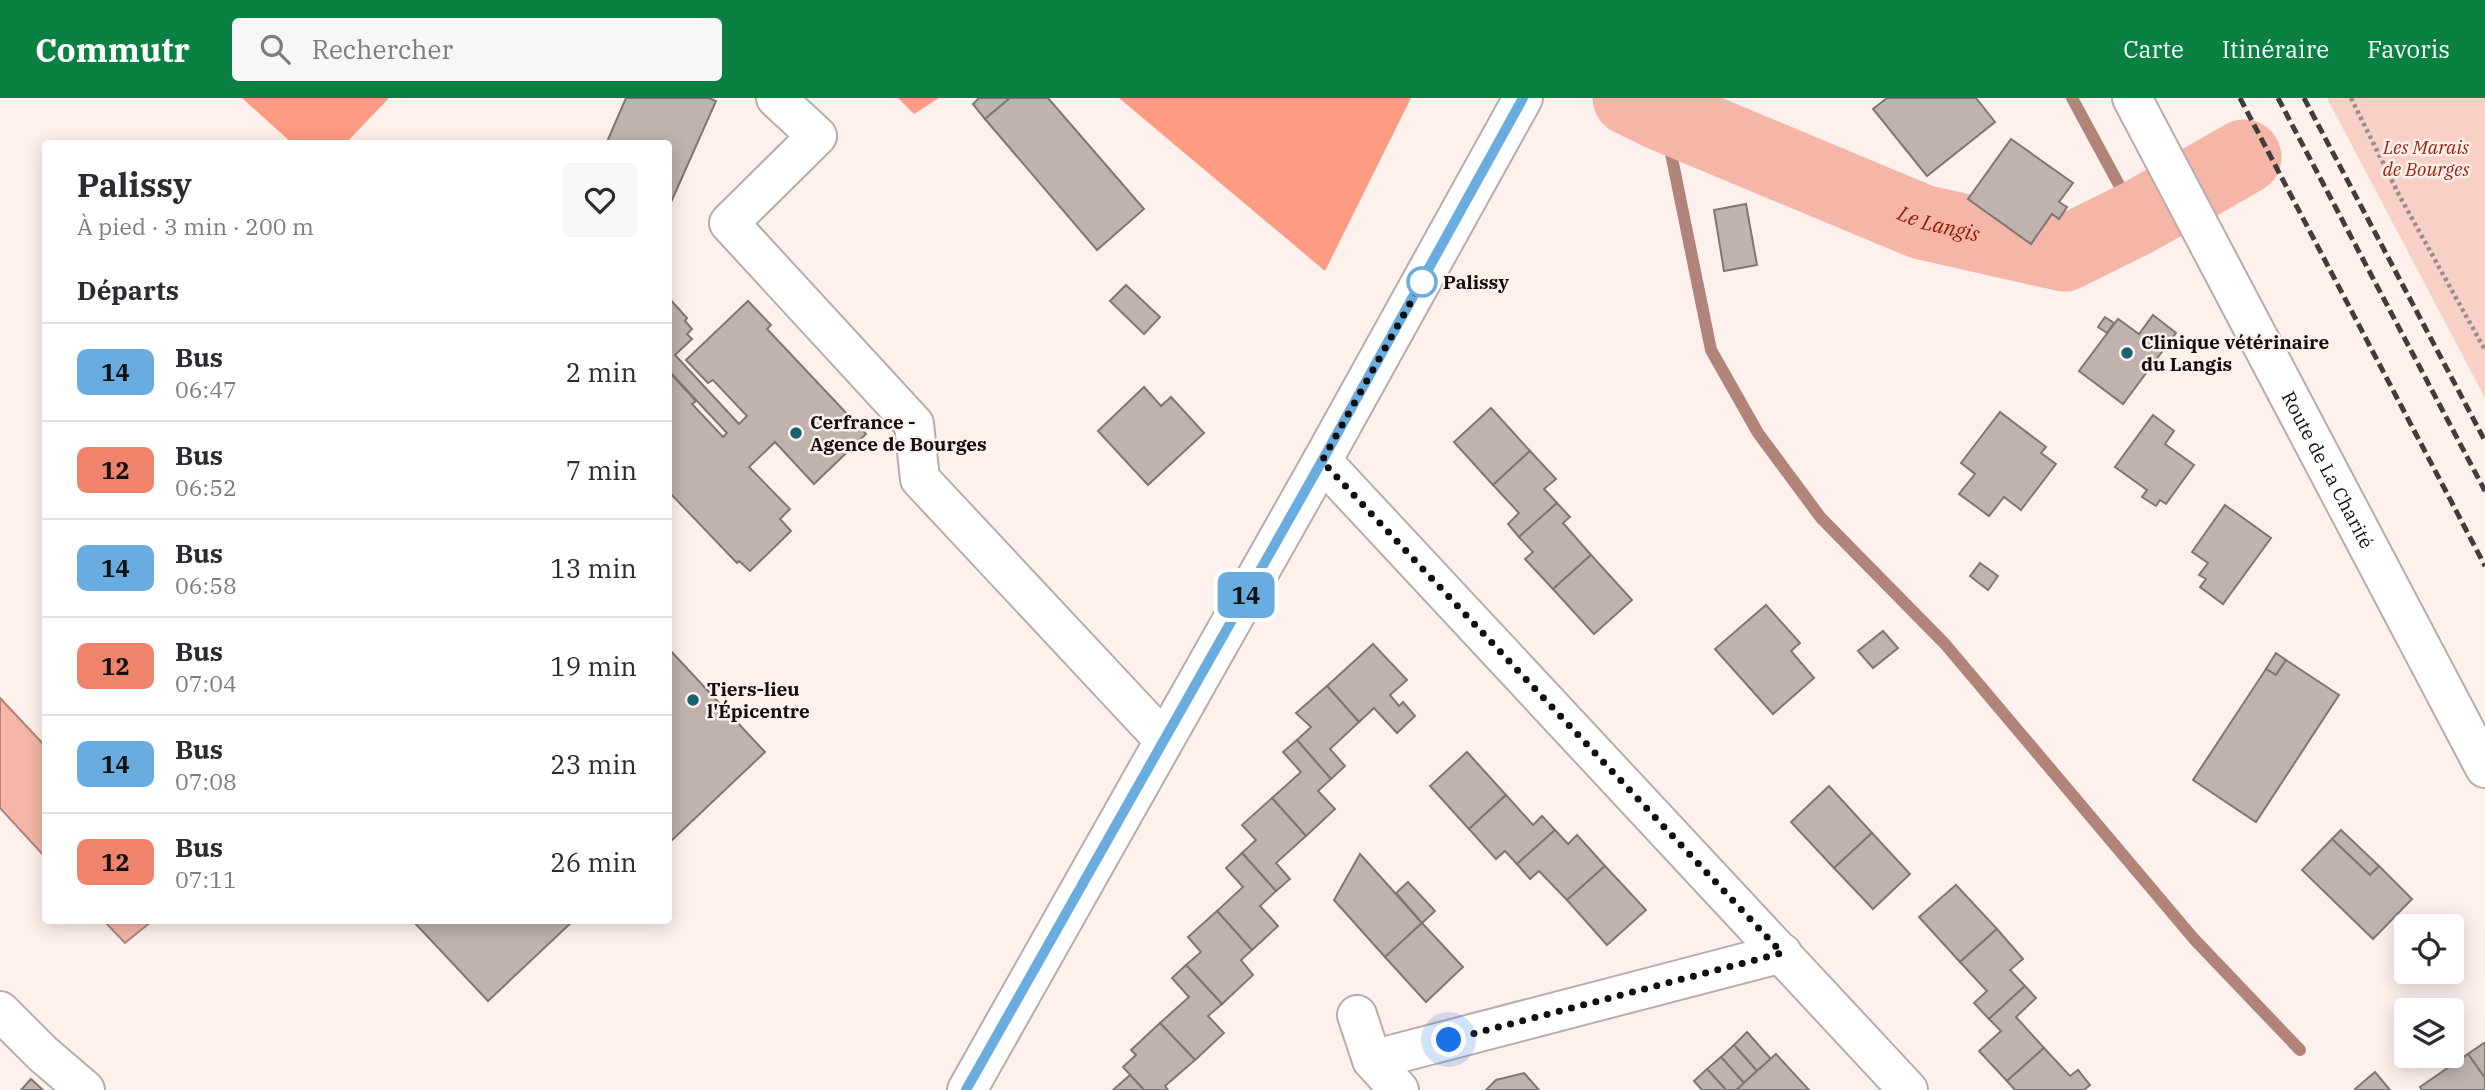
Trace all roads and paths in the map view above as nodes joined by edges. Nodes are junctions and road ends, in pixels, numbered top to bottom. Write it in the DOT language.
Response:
graph roads {
  1 [pos="776,98"];
  2 [pos="1523,98"];
  3 [pos="2132,98"];
  4 [pos="2351,98"];
  5 [pos="2485,350"];
  6 [pos="1322,461"];
  7 [pos="1163,739"];
  8 [pos="2485,768"];
  9 [pos="1782,953"];
  10 [pos="0,1011"];
  11 [pos="1357,1015"];
  12 [pos="1372,1060"];
  13 [pos="85,1090"];
  14 [pos="967,1090"];
  15 [pos="1399,1090"];
  16 [pos="1908,1090"];
  1 -- 7 [label="main road"];
  2 -- 6 [label="main road"];
  3 -- 8 [label="main road, Route de La Charité"];
  4 -- 5 [label="path"];
  6 -- 7 [label="main road"];
  6 -- 9 [label="main road"];
  7 -- 14 [label="main road"];
  9 -- 12 [label="main road"];
  9 -- 16 [label="main road"];
  10 -- 13 [label="main road"];
  11 -- 12 [label="main road"];
  12 -- 15 [label="main road"];
}
